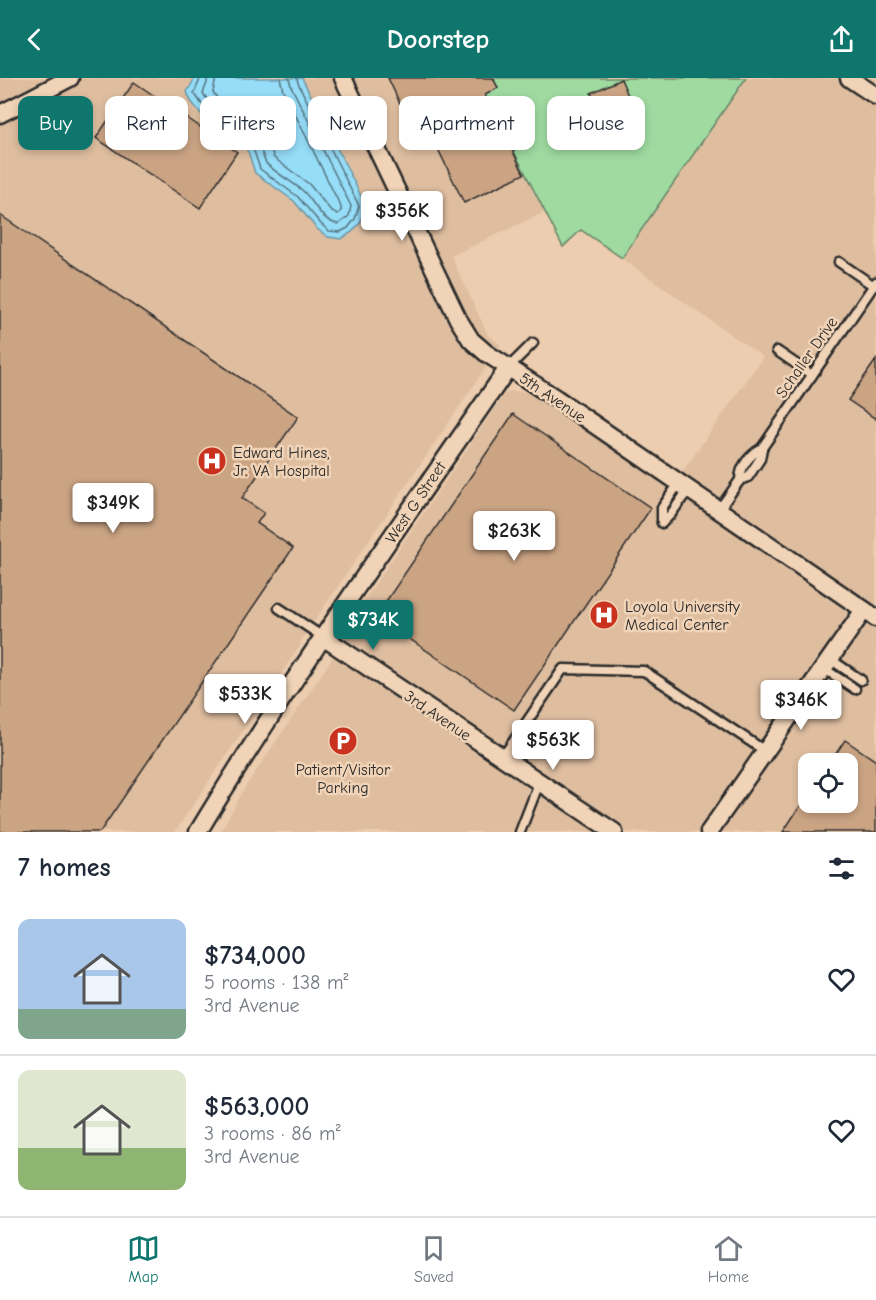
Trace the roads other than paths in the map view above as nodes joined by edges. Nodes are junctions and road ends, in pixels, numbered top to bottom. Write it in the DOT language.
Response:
graph roads {
  1 [pos="70,78"];
  2 [pos="343,78"];
  3 [pos="849,78"];
  4 [pos="876,96"];
  5 [pos="0,114"];
  6 [pos="839,262"];
  7 [pos="875,284"];
  8 [pos="533,343"];
  9 [pos="777,351"];
  10 [pos="508,368"];
  11 [pos="812,375"];
  12 [pos="718,511"];
  13 [pos="279,608"];
  14 [pos="870,614"];
  15 [pos="322,637"];
  16 [pos="827,664"];
  17 [pos="861,680"];
  18 [pos="855,689"];
  19 [pos="765,751"];
  20 [pos="502,758"];
  21 [pos="540,783"];
  22 [pos="198,832"];
  23 [pos="520,832"];
  24 [pos="614,832"];
  25 [pos="709,832"];
  1 -- 5 [label="street"];
  2 -- 10 [label="street, 5th Avenue"];
  3 -- 4 [label="street"];
  6 -- 7 [label="lane"];
  7 -- 11 [label="lane, Schaller Drive"];
  8 -- 10 [label="lane"];
  9 -- 11 [label="lane"];
  10 -- 12 [label="street, 5th Avenue"];
  10 -- 15 [label="street, West G Street"];
  11 -- 12 [label="lane, Schaller Drive"];
  12 -- 14 [label="street, 5th Avenue"];
  13 -- 15 [label="lane"];
  14 -- 16 [label="street"];
  15 -- 20 [label="street, 3rd Avenue"];
  15 -- 22 [label="street, West G Street"];
  16 -- 17 [label="lane"];
  16 -- 18 [label="lane"];
  16 -- 19 [label="street"];
  19 -- 20 [label="lane"];
  19 -- 25 [label="street"];
  20 -- 21 [label="street, 3rd Avenue"];
  21 -- 23 [label="lane"];
  21 -- 24 [label="street, 3rd Avenue"];
}
